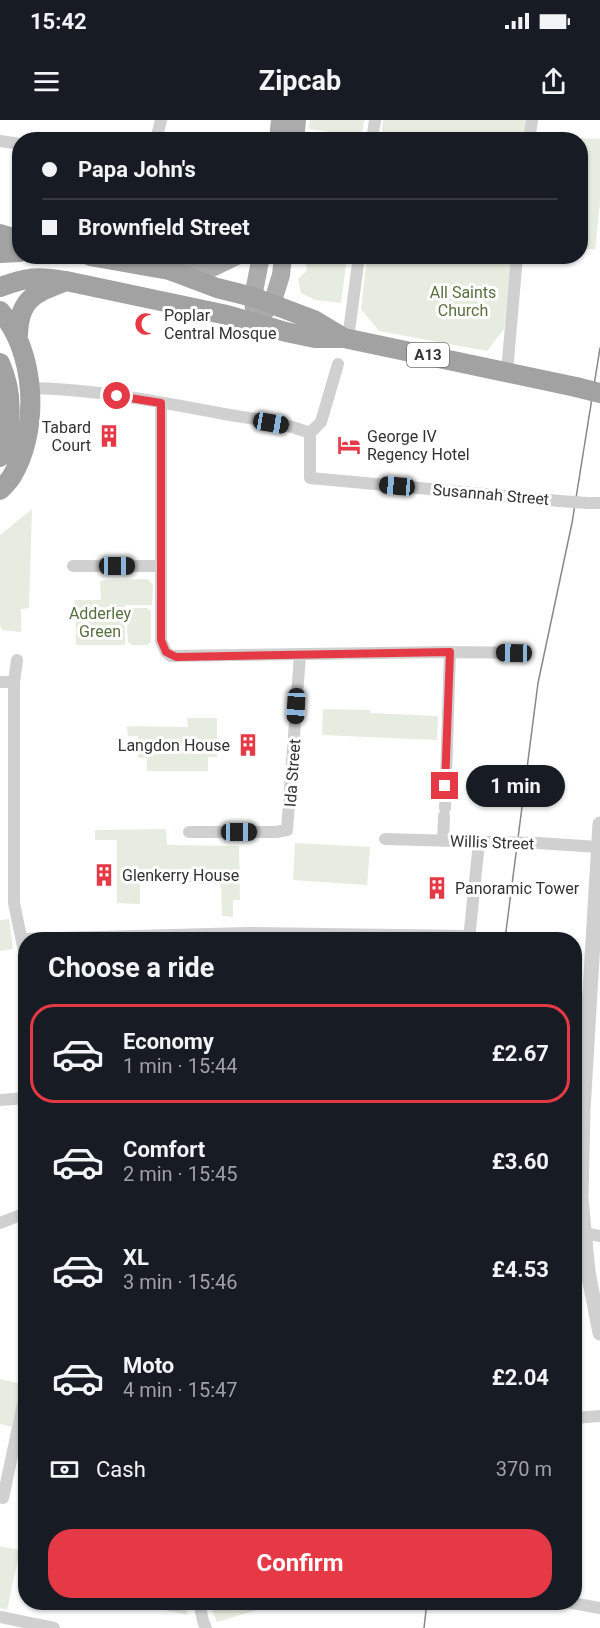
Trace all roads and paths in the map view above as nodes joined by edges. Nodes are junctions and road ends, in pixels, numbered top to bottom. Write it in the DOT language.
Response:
graph roads {
  1 [pos="135,264"];
  2 [pos="220,264"];
  3 [pos="259,264"];
  4 [pos="282,264"];
  5 [pos="357,264"];
  6 [pos="516,264"];
  7 [pos="169,270"];
  8 [pos="66,281"];
  9 [pos="0,287"];
  10 [pos="253,297"];
  11 [pos="273,304"];
  12 [pos="0,311"];
  13 [pos="255,322"];
  14 [pos="18,335"];
  15 [pos="346,338"];
  16 [pos="0,363"];
  17 [pos="338,364"];
  18 [pos="507,372"];
  19 [pos="31,388"];
  20 [pos="600,393"];
  21 [pos="161,403"];
  22 [pos="310,433"];
  23 [pos="0,457"];
  24 [pos="0,490"];
  25 [pos="594,503"];
  26 [pos="74,566"];
  27 [pos="160,566"];
  28 [pos="450,652"];
  29 [pos="525,653"];
  30 [pos="300,655"];
  31 [pos="17,660"];
  32 [pos="0,682"];
  33 [pos="14,682"];
  34 [pos="600,824"];
  35 [pos="189,832"];
  36 [pos="386,839"];
  37 [pos="443,841"];
  38 [pos="484,842"];
  39 [pos="598,847"];
  40 [pos="14,903"];
  41 [pos="0,905"];
  42 [pos="20,932"];
  43 [pos="470,932"];
  44 [pos="595,1011"];
  45 [pos="18,1099"];
  46 [pos="0,1100"];
  47 [pos="582,1132"];
  48 [pos="18,1216"];
  49 [pos="582,1216"];
  50 [pos="0,1222"];
  51 [pos="583,1233"];
  52 [pos="600,1236"];
  53 [pos="600,1334"];
  54 [pos="600,1416"];
  55 [pos="582,1417"];
  56 [pos="18,1428"];
  57 [pos="3,1498"];
  58 [pos="582,1605"];
  59 [pos="600,1608"];
  60 [pos="201,1610"];
  61 [pos="0,1617"];
  62 [pos="54,1628"];
  63 [pos="206,1628"];
  1 -- 7 [label="highway, A13"];
  2 -- 7 [label="main road"];
  3 -- 10 [label="main road"];
  4 -- 11 [label="main road"];
  5 -- 15 [label="street"];
  6 -- 18 [label="street"];
  7 -- 10 [label="highway, A13"];
  8 -- 9 [label="highway, A13"];
  8 -- 13 [label="highway, A13"];
  8 -- 14 [label="highway"];
  10 -- 11 [label="highway, A13"];
  10 -- 13 [label="main road"];
  11 -- 13 [label="main road"];
  11 -- 15 [label="highway, A13"];
  12 -- 14 [label="highway"];
  13 -- 15 [label="highway, A13"];
  14 -- 19 [label="highway"];
  15 -- 18 [label="highway, A13"];
  16 -- 23 [label="highway"];
  17 -- 22 [label="street"];
  18 -- 20 [label="highway, A13, bridge"];
  19 -- 21 [label="street"];
  19 -- 24 [label="highway"];
  21 -- 22 [label="street"];
  21 -- 27 [label="street"];
  22 -- 25 [label="street, Susannah Street, bridge"];
  26 -- 27 [label="street"];
  27 -- 30 [label="street"];
  28 -- 29 [label="street"];
  28 -- 30 [label="street"];
  28 -- 37 [label="street"];
  30 -- 35 [label="street, Ida Street"];
  31 -- 33 [label="street"];
  32 -- 33 [label="street"];
  33 -- 40 [label="street"];
  34 -- 39 [label="street"];
  36 -- 37 [label="street, Willis Street"];
  37 -- 38 [label="street, Willis Street"];
  38 -- 39 [label="street, Willis Street, bridge"];
  38 -- 43 [label="street"];
  39 -- 44 [label="street"];
  40 -- 41 [label="street"];
  40 -- 42 [label="street"];
  44 -- 47 [label="street"];
  45 -- 46 [label="street"];
  48 -- 50 [label="street"];
  49 -- 51 [label="street"];
  51 -- 52 [label="street"];
  51 -- 53 [label="street"];
  54 -- 55 [label="street"];
  56 -- 57 [label="street"];
  58 -- 59 [label="street"];
  60 -- 63 [label="street"];
  61 -- 62 [label="street"];
}
